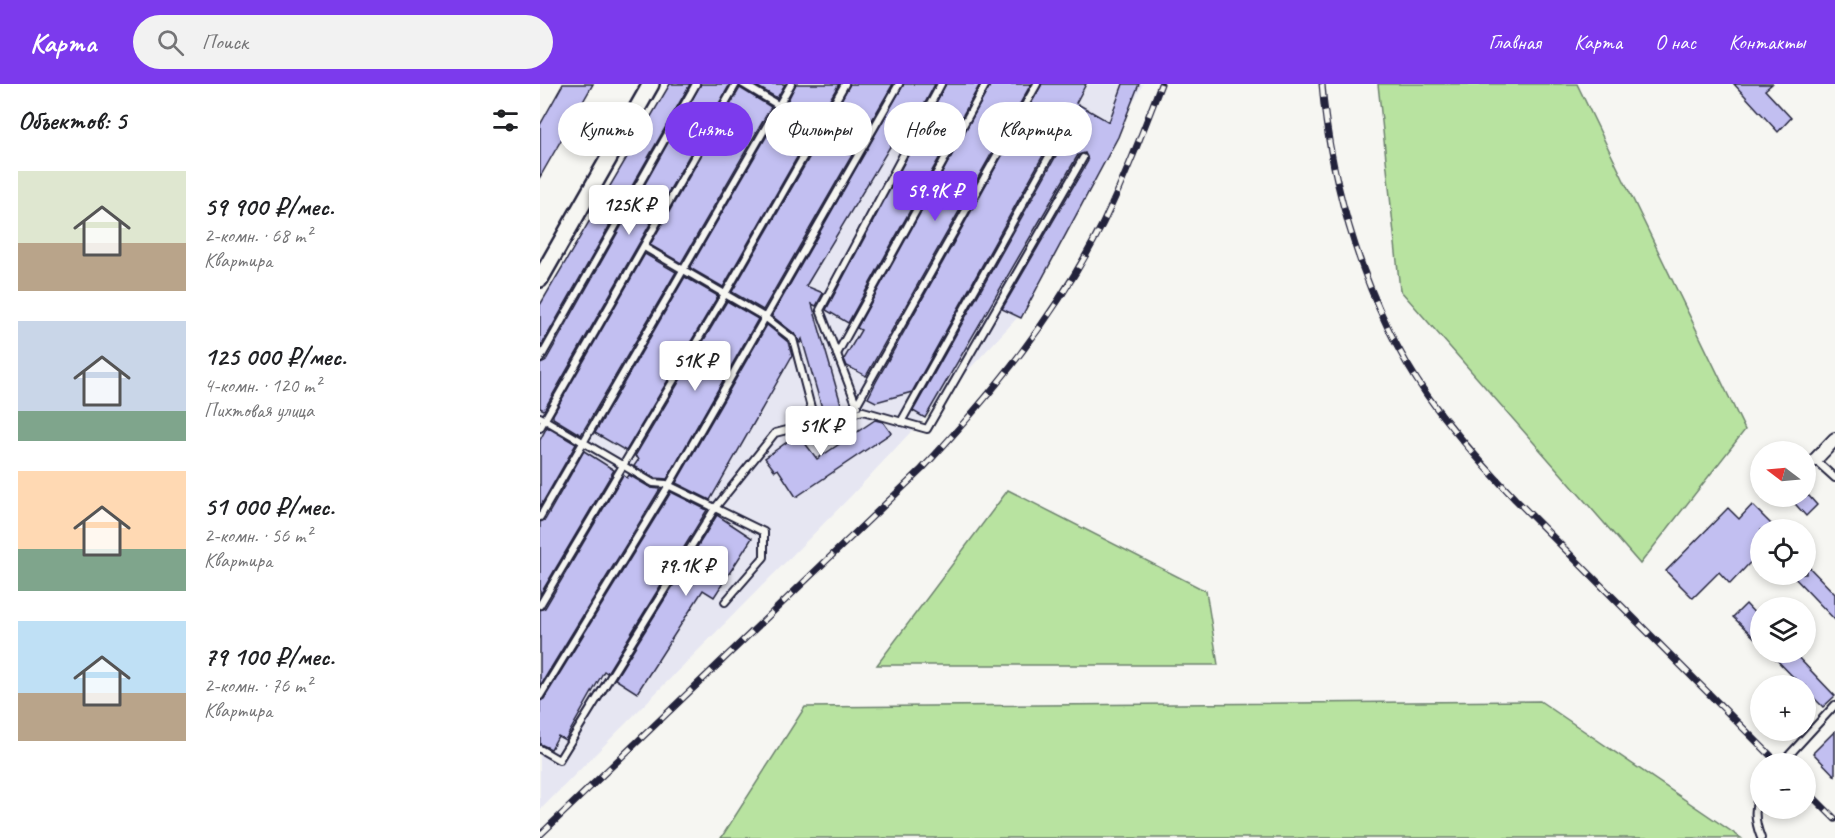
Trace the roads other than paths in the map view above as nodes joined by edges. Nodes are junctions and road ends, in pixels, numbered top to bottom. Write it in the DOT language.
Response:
graph roads {
  1 [pos="651,84"];
  2 [pos="696,84"];
  3 [pos="736,84"];
  4 [pos="743,84"];
  5 [pos="790,84"];
  6 [pos="845,84"];
  7 [pos="899,84"];
  8 [pos="941,84"];
  9 [pos="986,84"];
  10 [pos="1037,84"];
  11 [pos="773,102"];
  12 [pos="780,102"];
  13 [pos="834,102"];
  14 [pos="765,128"];
  15 [pos="872,129"];
  16 [pos="803,156"];
  17 [pos="856,156"];
  18 [pos="1049,156"];
  19 [pos="1083,158"];
  20 [pos="644,247"];
  21 [pos="684,270"];
  22 [pos="540,277"];
  23 [pos="725,294"];
  24 [pos="766,318"];
  25 [pos="837,354"];
  26 [pos="540,359"];
  27 [pos="857,404"];
  28 [pos="860,412"];
  29 [pos="542,419"];
  30 [pos="901,422"];
  31 [pos="815,423"];
  32 [pos="540,428"];
  33 [pos="1835,439"];
  34 [pos="584,443"];
  35 [pos="1816,459"];
  36 [pos="1816,461"];
  37 [pos="623,466"];
  38 [pos="1835,478"];
  39 [pos="669,485"];
  40 [pos="715,508"];
  41 [pos="540,517"];
  42 [pos="725,602"];
  43 [pos="540,606"];
  44 [pos="540,696"];
  45 [pos="1835,705"];
  46 [pos="540,749"];
  47 [pos="1791,753"];
  48 [pos="1756,819"];
  49 [pos="1761,838"];
  1 -- 22 [label="street"];
  2 -- 26 [label="lane"];
  3 -- 20 [label="lane"];
  4 -- 11 [label="lane"];
  5 -- 12 [label="lane"];
  6 -- 13 [label="lane"];
  7 -- 15 [label="lane"];
  8 -- 25 [label="lane"];
  9 -- 25 [label="lane"];
  10 -- 27 [label="lane"];
  14 -- 21 [label="lane"];
  16 -- 23 [label="lane"];
  17 -- 24 [label="lane"];
  18 -- 30 [label="lane"];
  19 -- 30 [label="lane"];
  20 -- 21 [label="lane"];
  20 -- 29 [label="lane"];
  21 -- 23 [label="lane"];
  21 -- 34 [label="lane"];
  23 -- 24 [label="lane"];
  23 -- 37 [label="lane"];
  24 -- 31 [label="lane"];
  24 -- 39 [label="lane"];
  25 -- 27 [label="lane"];
  27 -- 28 [label="lane"];
  28 -- 30 [label="lane"];
  28 -- 31 [label="lane"];
  29 -- 32 [label="lane"];
  29 -- 34 [label="lane"];
  31 -- 40 [label="lane"];
  33 -- 35 [label="street"];
  34 -- 37 [label="lane"];
  34 -- 41 [label="lane"];
  36 -- 38 [label="lane"];
  37 -- 39 [label="lane"];
  37 -- 43 [label="lane"];
  39 -- 40 [label="lane"];
  39 -- 44 [label="lane"];
  40 -- 42 [label="lane"];
  40 -- 46 [label="lane"];
  45 -- 47 [label="lane"];
  48 -- 49 [label="lane"];
}
